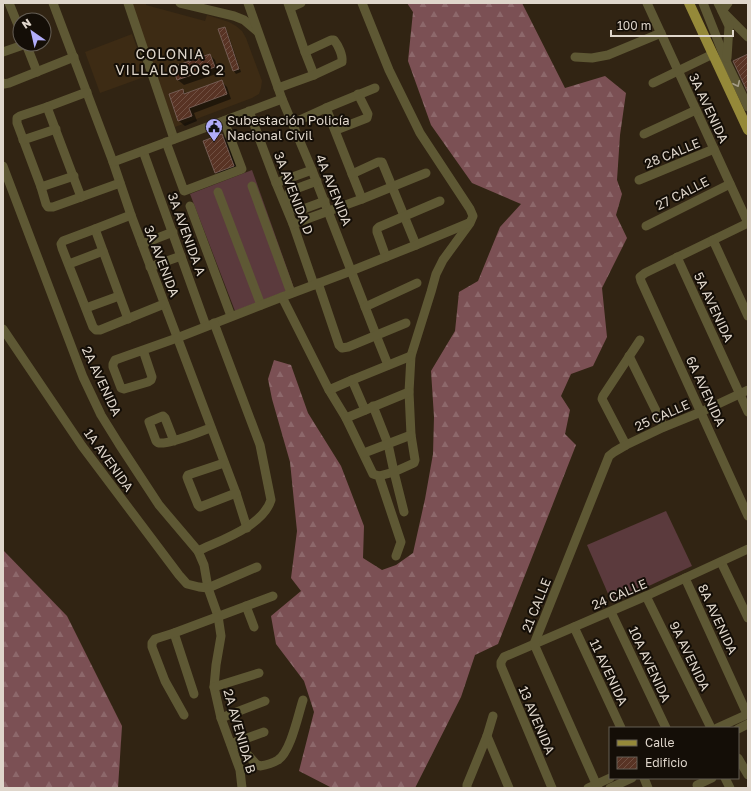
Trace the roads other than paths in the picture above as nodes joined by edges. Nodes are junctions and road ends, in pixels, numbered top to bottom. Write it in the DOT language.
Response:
graph roads {
  1 [pos="53,3"];
  2 [pos="128,3"];
  3 [pos="180,3"];
  4 [pos="248,3"];
  5 [pos="301,3"];
  6 [pos="362,3"];
  7 [pos="647,3"];
  8 [pos="689,3"];
  9 [pos="728,3"];
  10 [pos="704,5"];
  11 [pos="289,6"];
  12 [pos="11,7"];
  13 [pos="718,9"];
  14 [pos="3,15"];
  15 [pos="258,32"];
  16 [pos="661,33"];
  17 [pos="748,38"];
  18 [pos="29,52"];
  19 [pos="305,52"];
  20 [pos="712,54"];
  21 [pos="74,56"];
  22 [pos="575,57"];
  23 [pos="726,58"];
  24 [pos="678,70"];
  25 [pos="37,72"];
  26 [pos="314,75"];
  27 [pos="725,80"];
  28 [pos="3,83"];
  29 [pos="653,83"];
  30 [pos="278,88"];
  31 [pos="375,88"];
  32 [pos="87,92"];
  33 [pos="358,94"];
  34 [pos="282,99"];
  35 [pos="47,107"];
  36 [pos="748,107"];
  37 [pos="326,108"];
  38 [pos="696,110"];
  39 [pos="249,111"];
  40 [pos="224,120"];
  41 [pos="293,123"];
  42 [pos="56,129"];
  43 [pos="336,130"];
  44 [pos="748,130"];
  45 [pos="644,134"];
  46 [pos="23,140"];
  47 [pos="170,141"];
  48 [pos="714,149"];
  49 [pos="143,151"];
  50 [pos="113,162"];
  51 [pos="3,166"];
  52 [pos="312,170"];
  53 [pos="426,173"];
  54 [pos="352,174"];
  55 [pos="74,176"];
  56 [pos="317,180"];
  57 [pos="639,180"];
  58 [pos="120,183"];
  59 [pos="276,184"];
  60 [pos="730,184"];
  61 [pos="252,186"];
  62 [pos="392,186"];
  63 [pos="41,187"];
  64 [pos="218,192"];
  65 [pos="81,197"];
  66 [pos="362,199"];
  67 [pos="440,200"];
  68 [pos="325,201"];
  69 [pos="190,206"];
  70 [pos="329,211"];
  71 [pos="131,215"];
  72 [pos="404,216"];
  73 [pos="470,223"];
  74 [pos="748,223"];
  75 [pos="293,224"];
  76 [pos="646,226"];
  77 [pos="95,229"];
  78 [pos="173,232"];
  79 [pos="713,240"];
  80 [pos="142,244"];
  81 [pos="416,245"];
  82 [pos="103,251"];
  83 [pos="181,256"];
  84 [pos="386,257"];
  85 [pos="677,257"];
  86 [pos="68,264"];
  87 [pos="150,267"];
  88 [pos="352,271"];
  89 [pos="417,283"];
  90 [pos="316,284"];
  91 [pos="291,293"];
  92 [pos="119,296"];
  93 [pos="282,297"];
  94 [pos="164,304"];
  95 [pos="261,305"];
  96 [pos="365,307"];
  97 [pos="86,308"];
  98 [pos="231,316"];
  99 [pos="748,316"];
  100 [pos="128,319"];
  101 [pos="210,324"];
  102 [pos="406,324"];
  103 [pos="3,329"];
  104 [pos="376,336"];
  105 [pos="177,338"];
  106 [pos="640,340"];
  107 [pos="143,350"];
  108 [pos="411,356"];
  109 [pos="629,356"];
  110 [pos="388,365"];
  111 [pos="352,380"];
  112 [pos="329,390"];
  113 [pos="408,392"];
  114 [pos="744,392"];
  115 [pos="369,408"];
  116 [pos="701,412"];
  117 [pos="748,412"];
  118 [pos="346,418"];
  119 [pos="664,427"];
  120 [pos="211,428"];
  121 [pos="411,435"];
  122 [pos="174,441"];
  123 [pos="388,444"];
  124 [pos="626,445"];
  125 [pos="364,453"];
  126 [pos="609,456"];
  127 [pos="224,463"];
  128 [pos="394,472"];
  129 [pos="379,476"];
  130 [pos="236,493"];
  131 [pos="404,512"];
  132 [pos="748,516"];
  133 [pos="247,528"];
  134 [pos="748,549"];
  135 [pos="198,551"];
  136 [pos="396,556"];
  137 [pos="721,562"];
  138 [pos="257,567"];
  139 [pos="685,578"];
  140 [pos="208,588"];
  141 [pos="273,596"];
  142 [pos="646,596"];
  143 [pos="246,606"];
  144 [pos="611,612"];
  145 [pos="218,616"];
  146 [pos="748,618"];
  147 [pos="254,627"];
  148 [pos="574,627"];
  149 [pos="174,633"];
  150 [pos="534,644"];
  151 [pos="501,662"];
  152 [pos="259,673"];
  153 [pos="214,687"];
  154 [pos="194,694"];
  155 [pos="303,700"];
  156 [pos="265,701"];
  157 [pos="748,714"];
  158 [pos="184,715"];
  159 [pos="494,716"];
  160 [pos="221,718"];
  161 [pos="621,727"];
  162 [pos="666,727"];
  163 [pos="711,727"];
  164 [pos="719,727"];
  165 [pos="264,732"];
  166 [pos="487,736"];
  167 [pos="233,743"];
  168 [pos="739,760"];
  169 [pos="748,775"];
  170 [pos="609,779"];
  171 [pos="630,779"];
  172 [pos="710,779"];
  173 [pos="726,779"];
  174 [pos="697,785"];
  175 [pos="594,787"];
  176 [pos="242,788"];
  177 [pos="467,788"];
  178 [pos="509,788"];
  179 [pos="552,788"];
  180 [pos="610,788"];
  181 [pos="730,788"];
  1 -- 21 [label="street, 3A AVENIDA"];
  2 -- 47 [label="street"];
  3 -- 15 [label="street"];
  4 -- 15 [label="street, 4A AVENIDA"];
  5 -- 11 [label="street"];
  6 -- 73 [label="street"];
  7 -- 16 [label="street, 3A AVENIDA"];
  8 -- 20 [label="main road"];
  9 -- 23 [label="street"];
  10 -- 13 [label="street"];
  10 -- 23 [label="street"];
  11 -- 19 [label="street"];
  12 -- 14 [label="street"];
  13 -- 17 [label="street"];
  13 -- 23 [label="street"];
  15 -- 30 [label="street, 4A AVENIDA"];
  16 -- 22 [label="street"];
  16 -- 24 [label="street, 3A AVENIDA"];
  18 -- 25 [label="street"];
  19 -- 26 [label="street"];
  19 -- 26 [label="street"];
  20 -- 24 [label="street"];
  20 -- 27 [label="main road"];
  21 -- 25 [label="street"];
  21 -- 32 [label="street, 3A AVENIDA"];
  23 -- 27 [label="street"];
  23 -- 36 [label="street, one-way"];
  24 -- 29 [label="street"];
  24 -- 38 [label="street, 3A AVENIDA"];
  25 -- 28 [label="street"];
  26 -- 30 [label="street"];
  27 -- 44 [label="main road"];
  30 -- 34 [label="street, 4A AVENIDA"];
  31 -- 33 [label="street"];
  32 -- 35 [label="street"];
  32 -- 50 [label="street, 3A AVENIDA"];
  33 -- 37 [label="street"];
  33 -- 43 [label="street"];
  34 -- 39 [label="street"];
  34 -- 41 [label="street, 4A AVENIDA"];
  35 -- 42 [label="street"];
  35 -- 46 [label="street"];
  37 -- 41 [label="street"];
  37 -- 43 [label="street"];
  38 -- 45 [label="street"];
  38 -- 48 [label="street, 3A AVENIDA"];
  39 -- 40 [label="street"];
  39 -- 59 [label="street, 3A AVENIDA D"];
  40 -- 47 [label="street"];
  40 -- 47 [label="street"];
  41 -- 52 [label="street, 4A AVENIDA"];
  42 -- 46 [label="street"];
  42 -- 55 [label="street"];
  43 -- 54 [label="street"];
  46 -- 63 [label="street"];
  47 -- 49 [label="street"];
  48 -- 57 [label="street, 28 CALLE"];
  48 -- 60 [label="street, 3A AVENIDA"];
  49 -- 50 [label="street"];
  49 -- 78 [label="street, 3A AVENIDA A"];
  50 -- 58 [label="street, 3A AVENIDA"];
  51 -- 135 [label="street, 2A AVENIDA"];
  52 -- 56 [label="street, 4A AVENIDA"];
  52 -- 59 [label="street"];
  53 -- 62 [label="street"];
  54 -- 62 [label="street"];
  54 -- 66 [label="street"];
  55 -- 63 [label="street"];
  55 -- 65 [label="street"];
  56 -- 68 [label="street, 4A AVENIDA"];
  56 -- 68 [label="street"];
  58 -- 65 [label="street"];
  58 -- 71 [label="street, 3A AVENIDA"];
  59 -- 75 [label="street, 3A AVENIDA D"];
  60 -- 74 [label="street, 3A AVENIDA"];
  60 -- 76 [label="street, 27 CALLE"];
  61 -- 91 [label="street"];
  62 -- 66 [label="street"];
  62 -- 72 [label="street"];
  63 -- 65 [label="street"];
  64 -- 95 [label="street"];
  66 -- 70 [label="street"];
  67 -- 72 [label="street"];
  68 -- 70 [label="street, 4A AVENIDA"];
  69 -- 98 [label="street"];
  70 -- 75 [label="street"];
  70 -- 88 [label="street, 4A AVENIDA"];
  71 -- 77 [label="street"];
  71 -- 80 [label="street, 3A AVENIDA"];
  72 -- 81 [label="street"];
  72 -- 84 [label="street"];
  73 -- 81 [label="street"];
  73 -- 108 [label="street"];
  74 -- 79 [label="street"];
  75 -- 90 [label="street, 3A AVENIDA D"];
  77 -- 82 [label="street"];
  77 -- 86 [label="street"];
  78 -- 80 [label="street"];
  78 -- 83 [label="street, 3A AVENIDA A"];
  79 -- 85 [label="street"];
  79 -- 99 [label="street"];
  80 -- 87 [label="street, 3A AVENIDA"];
  81 -- 84 [label="street"];
  82 -- 86 [label="street"];
  82 -- 92 [label="street"];
  83 -- 87 [label="street"];
  83 -- 101 [label="street, 3A AVENIDA A"];
  84 -- 88 [label="street"];
  85 -- 114 [label="street, 5A AVENIDA"];
  85 -- 116 [label="street, 6A AVENIDA"];
  86 -- 97 [label="street"];
  87 -- 94 [label="street, 3A AVENIDA"];
  88 -- 90 [label="street"];
  88 -- 96 [label="street, 4A AVENIDA"];
  89 -- 96 [label="street"];
  90 -- 91 [label="street"];
  90 -- 104 [label="street, 3A AVENIDA D"];
  91 -- 93 [label="street"];
  92 -- 97 [label="street"];
  92 -- 100 [label="street"];
  93 -- 95 [label="street"];
  93 -- 112 [label="street"];
  94 -- 100 [label="street"];
  94 -- 105 [label="street, 3A AVENIDA"];
  95 -- 98 [label="street"];
  96 -- 104 [label="street, 4A AVENIDA"];
  97 -- 100 [label="street"];
  98 -- 101 [label="street"];
  101 -- 105 [label="street"];
  101 -- 133 [label="street, 3A AVENIDA A"];
  102 -- 104 [label="street"];
  103 -- 140 [label="street, 1A AVENIDA"];
  104 -- 110 [label="street, 4A AVENIDA"];
  105 -- 107 [label="street"];
  105 -- 120 [label="street, 3A AVENIDA"];
  106 -- 109 [label="street"];
  107 -- 107 [label="street"];
  108 -- 110 [label="street"];
  108 -- 113 [label="street"];
  109 -- 119 [label="street"];
  109 -- 124 [label="street"];
  110 -- 111 [label="street"];
  111 -- 112 [label="street"];
  111 -- 115 [label="street"];
  112 -- 118 [label="street"];
  113 -- 115 [label="street"];
  113 -- 121 [label="street"];
  114 -- 116 [label="street, 25 CALLE"];
  114 -- 117 [label="street, 5A AVENIDA"];
  115 -- 118 [label="street"];
  115 -- 123 [label="street"];
  116 -- 119 [label="street, 25 CALLE"];
  116 -- 132 [label="street, 6A AVENIDA"];
  118 -- 125 [label="street"];
  119 -- 124 [label="street, 25 CALLE"];
  120 -- 122 [label="street"];
  120 -- 127 [label="street, 3A AVENIDA"];
  121 -- 123 [label="street"];
  121 -- 128 [label="street"];
  123 -- 125 [label="street"];
  123 -- 128 [label="street"];
  124 -- 126 [label="street, 25 CALLE"];
  125 -- 129 [label="street"];
  126 -- 150 [label="street, 21 CALLE"];
  127 -- 130 [label="street, 3A AVENIDA"];
  127 -- 130 [label="street"];
  128 -- 129 [label="street"];
  128 -- 131 [label="street"];
  129 -- 136 [label="street"];
  130 -- 133 [label="street, 3A AVENIDA"];
  133 -- 135 [label="street"];
  134 -- 137 [label="street, 24 CALLE"];
  135 -- 140 [label="street, 2A AVENIDA"];
  137 -- 139 [label="street, 24 CALLE"];
  137 -- 146 [label="street"];
  138 -- 140 [label="street"];
  139 -- 142 [label="street, 24 CALLE"];
  139 -- 157 [label="street, 8A AVENIDA"];
  140 -- 145 [label="street, 2A AVENIDA B"];
  141 -- 143 [label="street"];
  142 -- 144 [label="street, 24 CALLE"];
  142 -- 163 [label="street, 9A AVENIDA"];
  143 -- 145 [label="street"];
  143 -- 147 [label="street"];
  144 -- 148 [label="street, 24 CALLE"];
  144 -- 162 [label="street, 10A AVENIDA"];
  145 -- 149 [label="street"];
  145 -- 153 [label="street, 2A AVENIDA B"];
  148 -- 150 [label="street, 24 CALLE"];
  148 -- 161 [label="street, 11 AVENIDA"];
  149 -- 154 [label="street"];
  149 -- 158 [label="street"];
  150 -- 151 [label="street, 24 CALLE"];
  150 -- 175 [label="street, 21 CALLE"];
  151 -- 179 [label="street, 13 AVENIDA"];
  152 -- 153 [label="street"];
  153 -- 160 [label="street, 2A AVENIDA B"];
  155 -- 167 [label="street"];
  156 -- 160 [label="street"];
  157 -- 164 [label="street"];
  159 -- 166 [label="street"];
  160 -- 167 [label="street, 2A AVENIDA B"];
  165 -- 167 [label="street"];
  166 -- 177 [label="street"];
  166 -- 178 [label="street"];
  167 -- 176 [label="street, 2A AVENIDA B"];
  168 -- 169 [label="street"];
  170 -- 175 [label="street"];
  171 -- 180 [label="street"];
  172 -- 174 [label="street"];
  173 -- 181 [label="street"];
}
